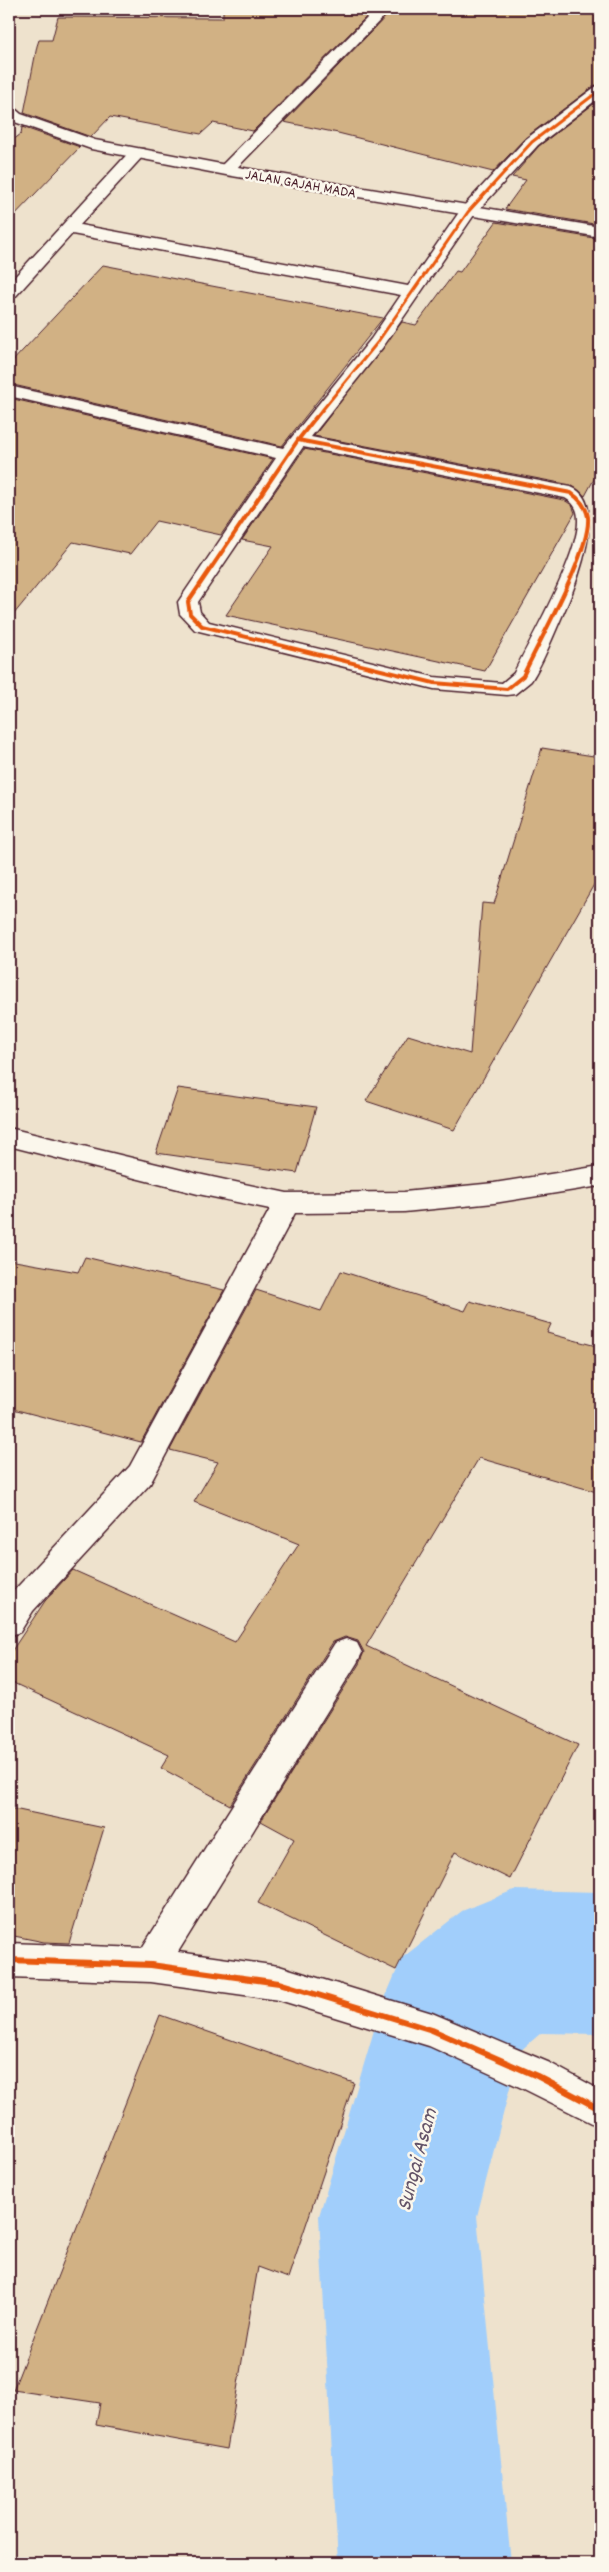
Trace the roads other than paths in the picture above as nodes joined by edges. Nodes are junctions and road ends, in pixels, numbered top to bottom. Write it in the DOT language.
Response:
graph roads {
  1 [pos="384,9"];
  2 [pos="600,90"];
  3 [pos="9,112"];
  4 [pos="138,152"];
  5 [pos="226,170"];
  6 [pos="468,212"];
  7 [pos="68,228"];
  8 [pos="600,232"];
  9 [pos="412,292"];
  10 [pos="9,293"];
  11 [pos="9,391"];
  12 [pos="293,447"];
  13 [pos="9,1137"];
  14 [pos="600,1176"];
  15 [pos="287,1203"];
  16 [pos="9,1622"];
  17 [pos="346,1653"];
  18 [pos="9,1960"];
  19 [pos="151,1965"];
  20 [pos="600,2109"];
  1 -- 5 [label="street"];
  2 -- 6 [label="street"];
  3 -- 4 [label="street, JALAN GAJAH MADA"];
  4 -- 5 [label="street, JALAN GAJAH MADA"];
  4 -- 7 [label="street"];
  5 -- 6 [label="street, JALAN GAJAH MADA"];
  6 -- 8 [label="street, JALAN GAJAH MADA"];
  6 -- 9 [label="street"];
  7 -- 9 [label="street"];
  7 -- 10 [label="street"];
  9 -- 12 [label="street"];
  11 -- 12 [label="street"];
  12 -- 12 [label="street"];
  13 -- 15 [label="street"];
  14 -- 15 [label="street"];
  15 -- 16 [label="street"];
  17 -- 19 [label="street"];
  18 -- 19 [label="street"];
  19 -- 20 [label="street"];
}
